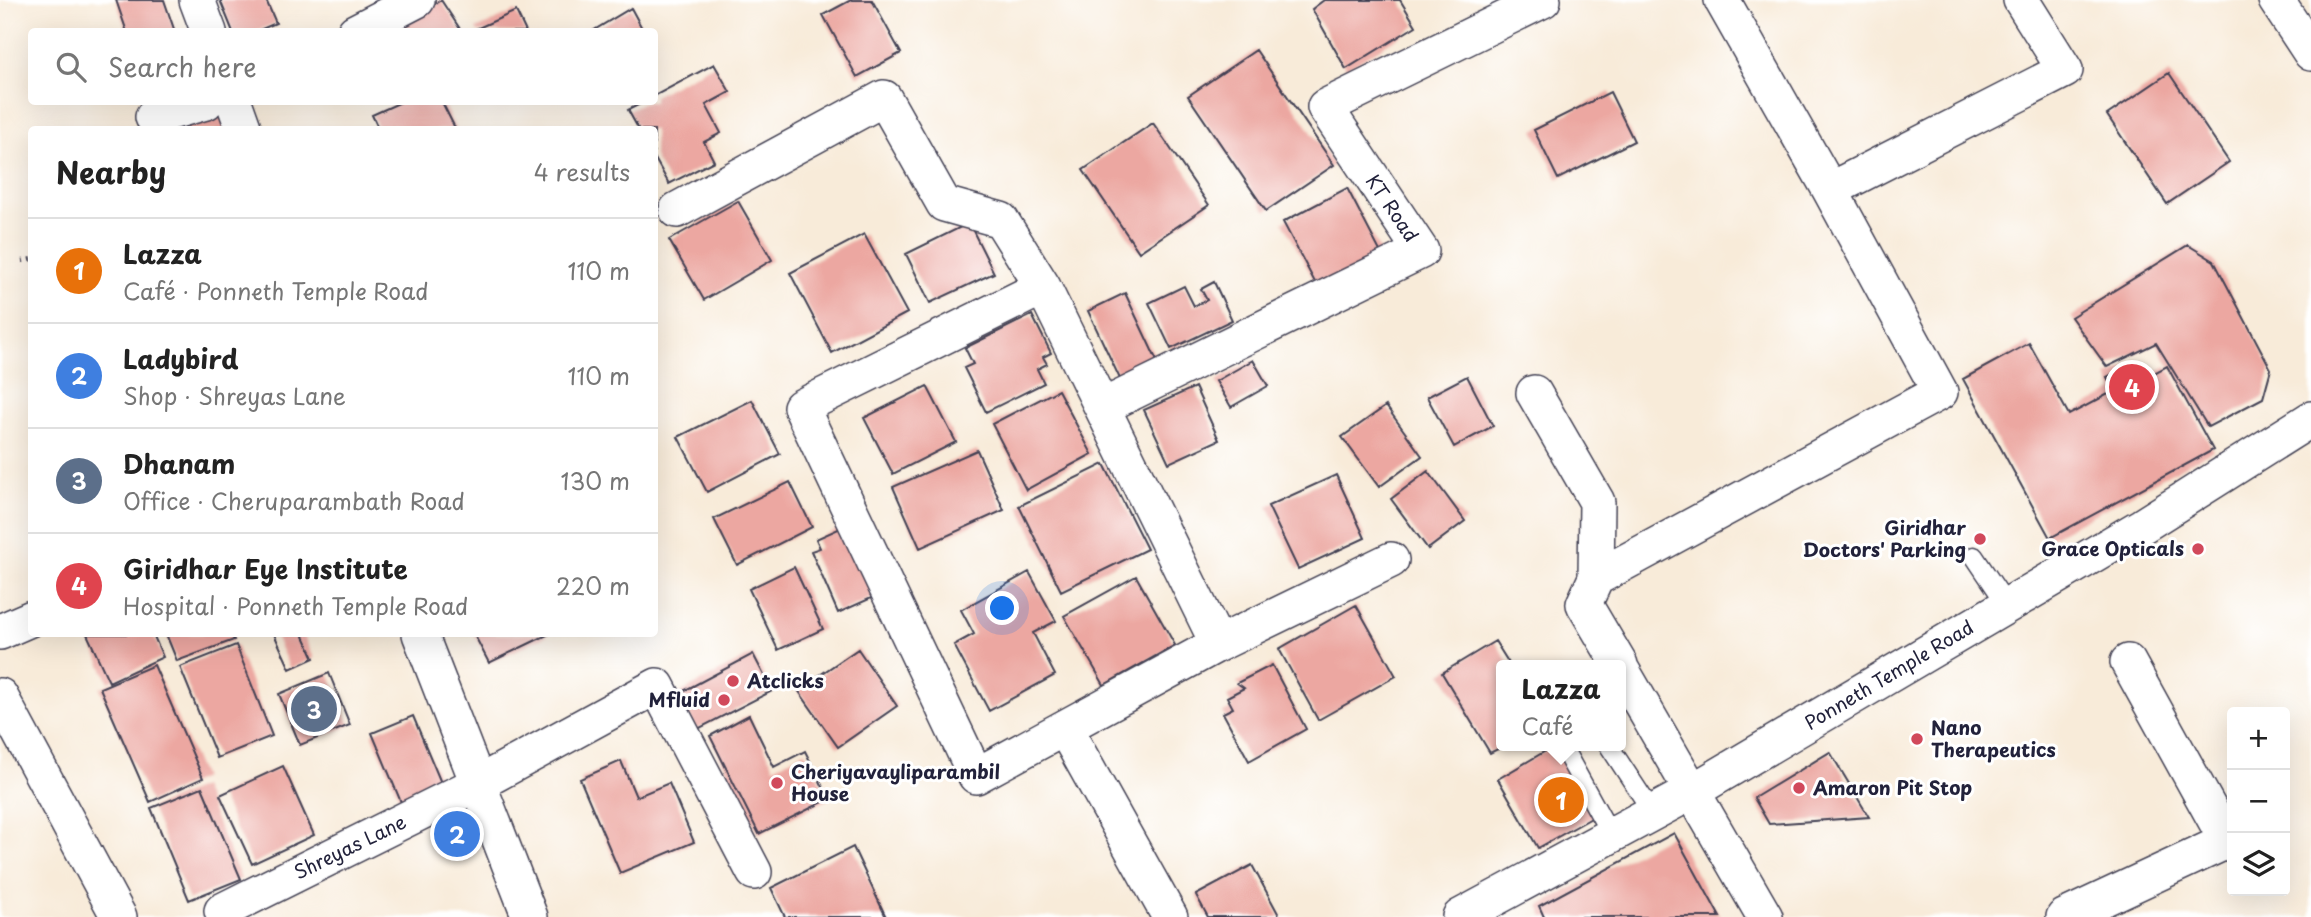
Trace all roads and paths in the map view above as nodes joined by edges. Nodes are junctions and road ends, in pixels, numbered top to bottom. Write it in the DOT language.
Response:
graph roads {
  1 [pos="197,0"];
  2 [pos="417,0"];
  3 [pos="1543,0"];
  4 [pos="1722,0"];
  5 [pos="2021,0"];
  6 [pos="2276,0"];
  7 [pos="208,28"];
  8 [pos="363,28"];
  9 [pos="2311,53"];
  10 [pos="195,105"];
  11 [pos="235,105"];
  12 [pos="153,117"];
  13 [pos="243,126"];
  14 [pos="1830,190"];
  15 [pos="677,210"];
  16 [pos="28,260"];
  17 [pos="22,261"];
  18 [pos="1043,287"];
  19 [pos="1534,393"];
  20 [pos="1102,407"];
  21 [pos="2311,419"];
  22 [pos="1974,556"];
  23 [pos="1391,560"];
  24 [pos="1596,578"];
  25 [pos="2007,605"];
  26 [pos="28,620"];
  27 [pos="0,632"];
  28 [pos="420,637"];
  29 [pos="1218,644"];
  30 [pos="1617,660"];
  31 [pos="2128,662"];
  32 [pos="1626,676"];
  33 [pos="0,696"];
  34 [pos="1065,729"];
  35 [pos="1565,751"];
  36 [pos="1612,751"];
  37 [pos="479,783"];
  38 [pos="1693,791"];
  39 [pos="1653,813"];
  40 [pos="1611,835"];
  41 [pos="754,872"];
  42 [pos="222,911"];
  43 [pos="119,917"];
  44 [pos="530,917"];
  45 [pos="1170,917"];
  46 [pos="1460,917"];
  47 [pos="1765,917"];
  48 [pos="2064,917"];
  1 -- 7 [label="street"];
  2 -- 8 [label="street"];
  3 -- 20 [label="street, KT Road"];
  4 -- 14 [label="street"];
  5 -- 14 [label="street"];
  6 -- 9 [label="street"];
  10 -- 12 [label="street"];
  11 -- 13 [label="street"];
  14 -- 24 [label="street"];
  15 -- 18 [label="street"];
  16 -- 17 [label="path"];
  18 -- 20 [label="street"];
  18 -- 34 [label="street"];
  19 -- 24 [label="street"];
  20 -- 29 [label="street"];
  21 -- 25 [label="street, Ponneth Temple Road"];
  22 -- 25 [label="lane"];
  23 -- 29 [label="street"];
  24 -- 30 [label="street"];
  25 -- 38 [label="street, Ponneth Temple Road"];
  26 -- 27 [label="street"];
  28 -- 37 [label="street"];
  29 -- 34 [label="street"];
  31 -- 48 [label="street"];
  32 -- 38 [label="street"];
  33 -- 43 [label="street"];
  34 -- 45 [label="street"];
  35 -- 40 [label="lane"];
  36 -- 39 [label="lane"];
  37 -- 41 [label="street, Shreyas Lane"];
  37 -- 42 [label="street, Shreyas Lane"];
  37 -- 44 [label="street"];
  38 -- 39 [label="street, Ponneth Temple Road"];
  38 -- 47 [label="street"];
  39 -- 40 [label="street, Ponneth Temple Road"];
  40 -- 46 [label="street, Ponneth Temple Road"];
}
